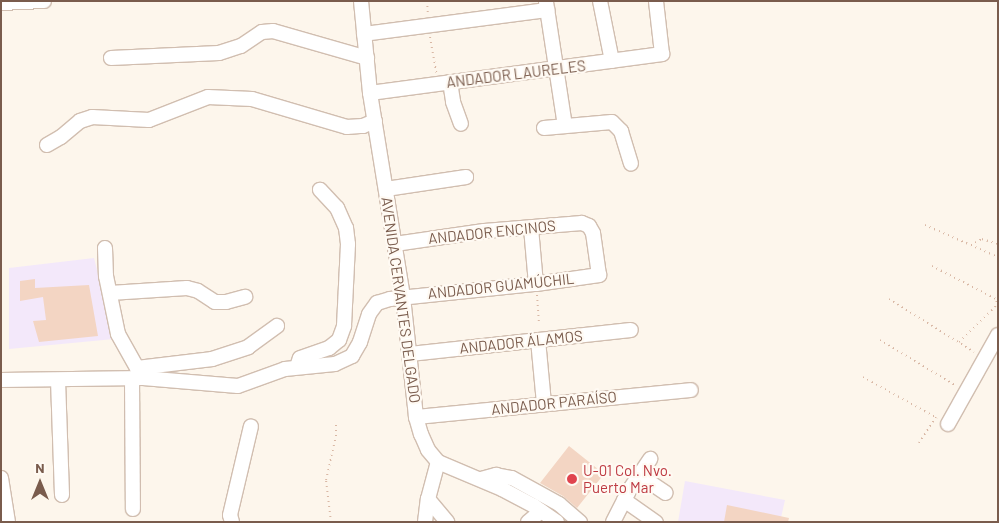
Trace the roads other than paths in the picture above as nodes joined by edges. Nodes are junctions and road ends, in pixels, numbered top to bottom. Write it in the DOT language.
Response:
graph roads {
  1 [pos="44,1"];
  2 [pos="361,1"];
  3 [pos="600,1"];
  4 [pos="656,1"];
  5 [pos="1,4"];
  6 [pos="546,6"];
  7 [pos="364,34"];
  8 [pos="112,58"];
  9 [pos="367,58"];
  10 [pos="612,61"];
  11 [pos="555,69"];
  12 [pos="444,83"];
  13 [pos="370,92"];
  14 [pos="375,121"];
  15 [pos="461,124"];
  16 [pos="565,126"];
  17 [pos="544,128"];
  18 [pos="47,145"];
  19 [pos="631,164"];
  20 [pos="466,177"];
  21 [pos="320,190"];
  22 [pos="386,190"];
  23 [pos="531,228"];
  24 [pos="395,244"];
  25 [pos="104,248"];
  26 [pos="598,275"];
  27 [pos="536,284"];
  28 [pos="110,293"];
  29 [pos="403,296"];
  30 [pos="245,297"];
  31 [pos="277,326"];
  32 [pos="631,330"];
  33 [pos="998,335"];
  34 [pos="538,340"];
  35 [pos="410,354"];
  36 [pos="297,367"];
  37 [pos="137,375"];
  38 [pos="1,380"];
  39 [pos="58,380"];
  40 [pos="691,390"];
  41 [pos="544,404"];
  42 [pos="416,417"];
  43 [pos="942,421"];
  44 [pos="251,426"];
  45 [pos="650,459"];
  46 [pos="438,462"];
  47 [pos="639,475"];
  48 [pos="1,478"];
  49 [pos="666,493"];
  50 [pos="62,494"];
  51 [pos="428,499"];
  52 [pos="624,500"];
  53 [pos="539,503"];
  54 [pos="133,509"];
  55 [pos="8,522"];
  56 [pos="232,522"];
  57 [pos="425,522"];
  58 [pos="447,522"];
  59 [pos="528,522"];
  60 [pos="557,522"];
  61 [pos="580,522"];
  62 [pos="613,522"];
  63 [pos="656,522"];
  1 -- 5 [label="street"];
  2 -- 7 [label="street, AVENIDA CERVANTES DELGADO"];
  3 -- 10 [label="street"];
  4 -- 10 [label="street, ANDADOR LAURELES"];
  6 -- 7 [label="street"];
  6 -- 11 [label="street"];
  7 -- 9 [label="street, AVENIDA CERVANTES DELGADO"];
  8 -- 9 [label="street"];
  9 -- 13 [label="street, AVENIDA CERVANTES DELGADO"];
  10 -- 11 [label="street, ANDADOR LAURELES"];
  11 -- 12 [label="street, ANDADOR LAURELES"];
  11 -- 16 [label="street"];
  12 -- 13 [label="street, ANDADOR LAURELES"];
  12 -- 15 [label="street"];
  13 -- 14 [label="street, AVENIDA CERVANTES DELGADO"];
  14 -- 18 [label="street"];
  14 -- 22 [label="street, AVENIDA CERVANTES DELGADO"];
  16 -- 17 [label="street"];
  16 -- 19 [label="street"];
  20 -- 22 [label="street"];
  21 -- 36 [label="street"];
  22 -- 24 [label="street, AVENIDA CERVANTES DELGADO"];
  23 -- 24 [label="street, ANDADOR ENCINOS"];
  23 -- 26 [label="street, ANDADOR ENCINOS"];
  23 -- 27 [label="street"];
  24 -- 29 [label="street, AVENIDA CERVANTES DELGADO"];
  25 -- 28 [label="street"];
  26 -- 27 [label="street, ANDADOR GUAMÚCHIL"];
  27 -- 29 [label="street, ANDADOR GUAMÚCHIL"];
  28 -- 30 [label="street"];
  28 -- 37 [label="street"];
  29 -- 35 [label="street, AVENIDA CERVANTES DELGADO"];
  29 -- 36 [label="street, ANDADOR GUAMÚCHIL"];
  31 -- 37 [label="street"];
  32 -- 34 [label="street, ANDADOR ÁLAMOS"];
  33 -- 43 [label="street"];
  34 -- 35 [label="street, ANDADOR ÁLAMOS"];
  34 -- 41 [label="street"];
  35 -- 42 [label="street, AVENIDA CERVANTES DELGADO"];
  36 -- 37 [label="street"];
  37 -- 39 [label="street"];
  37 -- 54 [label="street"];
  38 -- 39 [label="street"];
  39 -- 50 [label="street"];
  40 -- 41 [label="street, ANDADOR PARAÍSO"];
  41 -- 42 [label="street, ANDADOR PARAÍSO"];
  42 -- 46 [label="street, AVENIDA CERVANTES DELGADO"];
  44 -- 56 [label="street"];
  45 -- 47 [label="street"];
  46 -- 51 [label="street"];
  46 -- 53 [label="street"];
  47 -- 49 [label="street"];
  47 -- 52 [label="street"];
  48 -- 55 [label="street"];
  51 -- 57 [label="street"];
  51 -- 58 [label="street"];
  52 -- 62 [label="street"];
  52 -- 63 [label="street"];
  53 -- 59 [label="street"];
  53 -- 60 [label="street"];
  53 -- 61 [label="street"];
}
